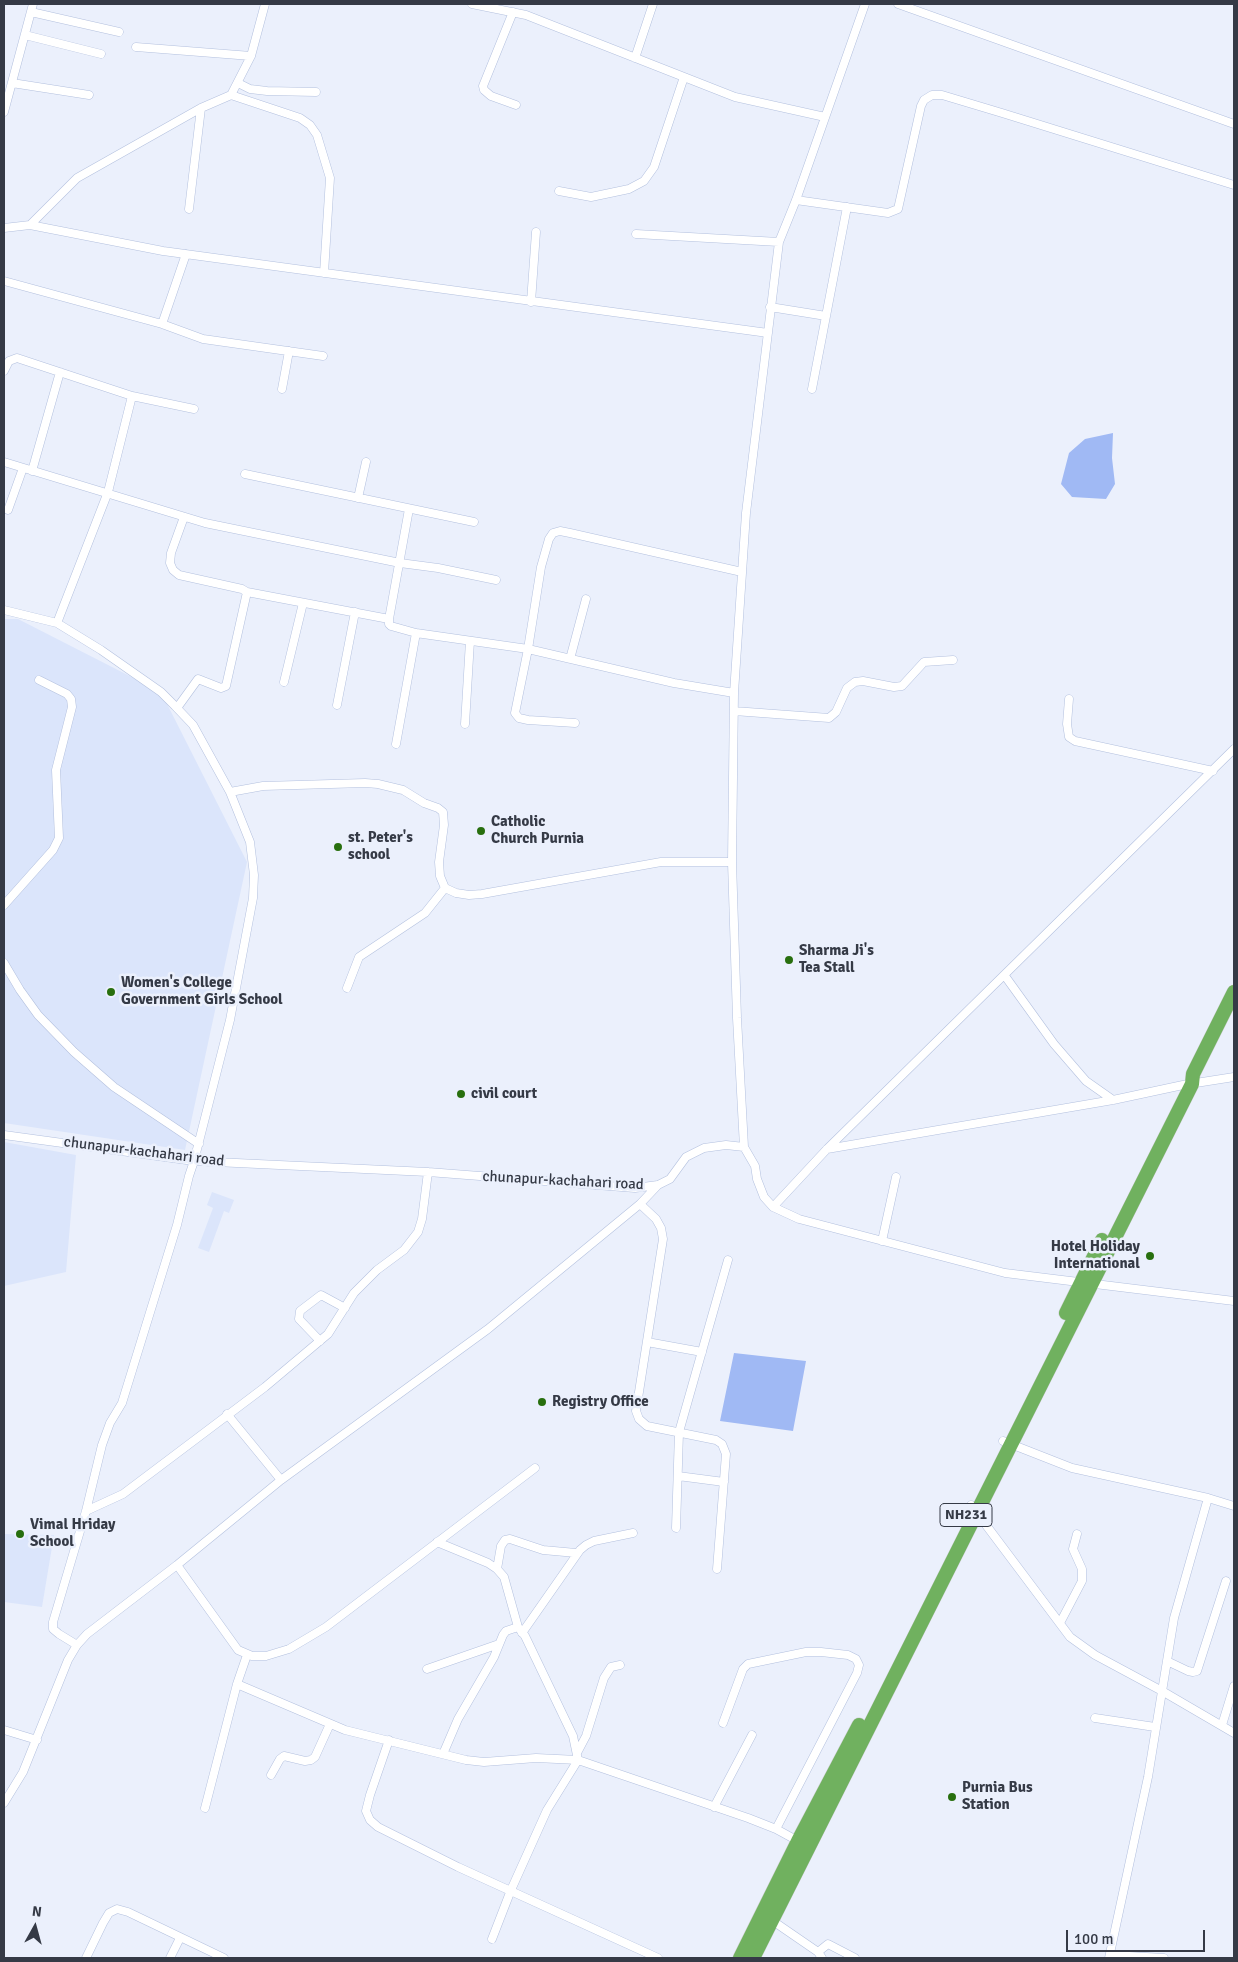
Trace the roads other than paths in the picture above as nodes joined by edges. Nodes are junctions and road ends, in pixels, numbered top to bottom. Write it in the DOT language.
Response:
graph roads {
  1 [pos="266,4"];
  2 [pos="472,4"];
  3 [pos="653,4"];
  4 [pos="865,4"];
  5 [pos="898,4"];
  6 [pos="32,8"];
  7 [pos="513,12"];
  8 [pos="119,32"];
  9 [pos="25,35"];
  10 [pos="136,47"];
  11 [pos="101,54"];
  12 [pos="251,56"];
  13 [pos="635,58"];
  14 [pos="684,78"];
  15 [pos="12,83"];
  16 [pos="238,83"];
  17 [pos="316,92"];
  18 [pos="89,95"];
  19 [pos="231,95"];
  20 [pos="516,105"];
  21 [pos="201,108"];
  22 [pos="4,112"];
  23 [pos="825,118"];
  24 [pos="1234,124"];
  25 [pos="1234,185"];
  26 [pos="559,191"];
  27 [pos="796,200"];
  28 [pos="847,207"];
  29 [pos="189,209"];
  30 [pos="30,225"];
  31 [pos="4,228"];
  32 [pos="536,232"];
  33 [pos="636,234"];
  34 [pos="779,242"];
  35 [pos="186,254"];
  36 [pos="324,273"];
  37 [pos="4,281"];
  38 [pos="531,302"];
  39 [pos="770,308"];
  40 [pos="826,316"];
  41 [pos="162,324"];
  42 [pos="768,333"];
  43 [pos="289,351"];
  44 [pos="323,356"];
  45 [pos="4,371"];
  46 [pos="60,372"];
  47 [pos="282,389"];
  48 [pos="812,389"];
  49 [pos="132,396"];
  50 [pos="194,409"];
  51 [pos="4,462"];
  52 [pos="366,462"];
  53 [pos="24,468"];
  54 [pos="32,471"];
  55 [pos="245,474"];
  56 [pos="107,494"];
  57 [pos="358,498"];
  58 [pos="409,509"];
  59 [pos="8,510"];
  60 [pos="184,517"];
  61 [pos="474,522"];
  62 [pos="400,563"];
  63 [pos="742,572"];
  64 [pos="496,580"];
  65 [pos="248,592"];
  66 [pos="586,599"];
  67 [pos="304,602"];
  68 [pos="4,610"];
  69 [pos="355,612"];
  70 [pos="389,619"];
  71 [pos="57,623"];
  72 [pos="416,633"];
  73 [pos="470,641"];
  74 [pos="528,650"];
  75 [pos="570,660"];
  76 [pos="953,660"];
  77 [pos="39,680"];
  78 [pos="284,682"];
  79 [pos="734,693"];
  80 [pos="1069,699"];
  81 [pos="337,705"];
  82 [pos="177,708"];
  83 [pos="734,711"];
  84 [pos="575,723"];
  85 [pos="465,724"];
  86 [pos="396,744"];
  87 [pos="1234,749"];
  88 [pos="1212,771"];
  89 [pos="230,792"];
  90 [pos="732,862"];
  91 [pos="445,888"];
  92 [pos="4,905"];
  93 [pos="4,963"];
  94 [pos="1005,976"];
  95 [pos="346,988"];
  96 [pos="1234,992"];
  97 [pos="1234,1077"];
  98 [pos="1189,1081"];
  99 [pos="1113,1100"];
  100 [pos="4,1135"];
  101 [pos="198,1144"];
  102 [pos="744,1147"];
  103 [pos="827,1149"];
  104 [pos="194,1161"];
  105 [pos="428,1172"];
  106 [pos="896,1177"];
  107 [pos="658,1185"];
  108 [pos="640,1204"];
  109 [pos="774,1207"];
  110 [pos="882,1241"];
  111 [pos="728,1260"];
  112 [pos="1085,1284"];
  113 [pos="1234,1302"];
  114 [pos="345,1308"];
  115 [pos="320,1341"];
  116 [pos="647,1342"];
  117 [pos="702,1352"];
  118 [pos="227,1414"];
  119 [pos="679,1432"];
  120 [pos="1008,1442"];
  121 [pos="536,1468"];
  122 [pos="678,1476"];
  123 [pos="281,1480"];
  124 [pos="724,1482"];
  125 [pos="1208,1498"];
  126 [pos="1234,1506"];
  127 [pos="974,1508"];
  128 [pos="86,1511"];
  129 [pos="676,1528"];
  130 [pos="633,1533"];
  131 [pos="1077,1534"];
  132 [pos="437,1542"];
  133 [pos="576,1554"];
  134 [pos="177,1565"];
  135 [pos="497,1569"];
  136 [pos="717,1569"];
  137 [pos="1226,1581"];
  138 [pos="1060,1623"];
  139 [pos="520,1630"];
  140 [pos="499,1644"];
  141 [pos="77,1645"];
  142 [pos="247,1655"];
  143 [pos="1166,1661"];
  144 [pos="620,1666"];
  145 [pos="427,1668"];
  146 [pos="237,1684"];
  147 [pos="1234,1686"];
  148 [pos="1162,1691"];
  149 [pos="1095,1718"];
  150 [pos="724,1723"];
  151 [pos="330,1724"];
  152 [pos="1222,1725"];
  153 [pos="1155,1728"];
  154 [pos="4,1730"];
  155 [pos="1234,1734"];
  156 [pos="752,1735"];
  157 [pos="37,1740"];
  158 [pos="388,1740"];
  159 [pos="443,1754"];
  160 [pos="578,1756"];
  161 [pos="271,1775"];
  162 [pos="4,1803"];
  163 [pos="714,1807"];
  164 [pos="205,1808"];
  165 [pos="776,1829"];
  166 [pos="798,1841"];
  167 [pos="511,1890"];
  168 [pos="767,1916"];
  169 [pos="180,1938"];
  170 [pos="492,1938"];
  171 [pos="820,1955"];
  172 [pos="1110,1957"];
  173 [pos="86,1958"];
  174 [pos="170,1958"];
  175 [pos="224,1958"];
  176 [pos="658,1958"];
  177 [pos="740,1958"];
  178 [pos="753,1958"];
  179 [pos="855,1958"];
  180 [pos="1164,1958"];
  1 -- 12 [label="street"];
  2 -- 7 [label="street"];
  3 -- 13 [label="street"];
  4 -- 23 [label="street"];
  5 -- 24 [label="street"];
  6 -- 8 [label="street"];
  6 -- 9 [label="street"];
  7 -- 13 [label="street"];
  7 -- 20 [label="street"];
  9 -- 11 [label="street"];
  9 -- 15 [label="street"];
  10 -- 12 [label="street"];
  12 -- 16 [label="street"];
  13 -- 14 [label="street"];
  14 -- 23 [label="street"];
  14 -- 26 [label="street"];
  15 -- 18 [label="street"];
  15 -- 22 [label="street"];
  16 -- 17 [label="street"];
  16 -- 19 [label="street"];
  19 -- 21 [label="street"];
  19 -- 36 [label="street"];
  21 -- 29 [label="street"];
  21 -- 30 [label="street"];
  23 -- 27 [label="street"];
  25 -- 28 [label="street"];
  27 -- 28 [label="street"];
  27 -- 34 [label="street"];
  28 -- 40 [label="street"];
  30 -- 31 [label="street"];
  30 -- 35 [label="street"];
  32 -- 38 [label="street"];
  33 -- 34 [label="street"];
  34 -- 39 [label="street"];
  35 -- 36 [label="street"];
  35 -- 41 [label="street"];
  36 -- 38 [label="street"];
  37 -- 41 [label="street"];
  38 -- 42 [label="street"];
  39 -- 40 [label="street"];
  39 -- 42 [label="street"];
  40 -- 48 [label="street"];
  41 -- 43 [label="street"];
  42 -- 63 [label="street"];
  43 -- 44 [label="street"];
  43 -- 47 [label="street"];
  45 -- 46 [label="street"];
  46 -- 49 [label="street"];
  46 -- 54 [label="street"];
  49 -- 50 [label="street"];
  49 -- 56 [label="street"];
  51 -- 53 [label="street"];
  52 -- 57 [label="street"];
  53 -- 54 [label="street"];
  53 -- 59 [label="street"];
  54 -- 56 [label="street"];
  55 -- 57 [label="street"];
  56 -- 60 [label="street"];
  56 -- 71 [label="street"];
  57 -- 58 [label="street"];
  58 -- 61 [label="street"];
  58 -- 62 [label="street"];
  60 -- 62 [label="street"];
  60 -- 65 [label="street"];
  62 -- 64 [label="street"];
  62 -- 70 [label="street"];
  63 -- 74 [label="street"];
  63 -- 79 [label="street"];
  65 -- 67 [label="street"];
  65 -- 82 [label="street"];
  66 -- 75 [label="street"];
  67 -- 69 [label="street"];
  67 -- 78 [label="street"];
  68 -- 71 [label="street"];
  69 -- 70 [label="street"];
  69 -- 81 [label="street"];
  70 -- 72 [label="street"];
  71 -- 82 [label="street"];
  72 -- 73 [label="street"];
  72 -- 86 [label="street"];
  73 -- 74 [label="street"];
  73 -- 85 [label="street"];
  74 -- 75 [label="street"];
  74 -- 84 [label="street"];
  75 -- 79 [label="street"];
  76 -- 83 [label="street"];
  77 -- 92 [label="street"];
  79 -- 83 [label="street"];
  80 -- 88 [label="street"];
  82 -- 89 [label="street"];
  83 -- 90 [label="street"];
  87 -- 88 [label="street"];
  88 -- 94 [label="street"];
  89 -- 91 [label="street"];
  89 -- 101 [label="street"];
  90 -- 91 [label="street"];
  90 -- 102 [label="street"];
  91 -- 95 [label="street"];
  93 -- 101 [label="street"];
  94 -- 99 [label="street"];
  94 -- 103 [label="street"];
  96 -- 98 [label="highway, NH231"];
  97 -- 98 [label="street"];
  98 -- 99 [label="street"];
  98 -- 112 [label="highway, NH231"];
  99 -- 103 [label="street"];
  100 -- 104 [label="street, chunapur-kachahari road"];
  101 -- 104 [label="street"];
  102 -- 107 [label="street, chunapur-kachahari road"];
  102 -- 109 [label="street"];
  103 -- 109 [label="street"];
  104 -- 105 [label="street, chunapur-kachahari road"];
  104 -- 128 [label="street"];
  105 -- 107 [label="street, chunapur-kachahari road"];
  105 -- 114 [label="street"];
  106 -- 110 [label="street"];
  107 -- 108 [label="street"];
  108 -- 116 [label="street"];
  108 -- 123 [label="street"];
  109 -- 110 [label="street"];
  110 -- 112 [label="street"];
  111 -- 117 [label="street"];
  112 -- 113 [label="street"];
  112 -- 120 [label="highway, NH231"];
  114 -- 115 [label="street"];
  114 -- 115 [label="street"];
  115 -- 118 [label="street"];
  116 -- 117 [label="street"];
  116 -- 119 [label="street"];
  117 -- 119 [label="street"];
  118 -- 123 [label="street"];
  118 -- 128 [label="street"];
  119 -- 122 [label="street"];
  119 -- 124 [label="street"];
  120 -- 125 [label="street"];
  120 -- 127 [label="highway, NH231"];
  121 -- 132 [label="street"];
  122 -- 124 [label="street"];
  122 -- 129 [label="street"];
  123 -- 134 [label="street"];
  124 -- 136 [label="street"];
  125 -- 126 [label="street"];
  125 -- 143 [label="street"];
  127 -- 138 [label="street"];
  127 -- 166 [label="highway, NH231"];
  127 -- 168 [label="highway, NH231"];
  128 -- 141 [label="street"];
  130 -- 133 [label="street"];
  131 -- 138 [label="street"];
  132 -- 135 [label="street"];
  132 -- 142 [label="street"];
  133 -- 135 [label="street"];
  133 -- 139 [label="street"];
  134 -- 141 [label="street"];
  134 -- 142 [label="street"];
  135 -- 139 [label="street"];
  137 -- 143 [label="street"];
  138 -- 148 [label="street"];
  139 -- 140 [label="street"];
  139 -- 160 [label="street"];
  140 -- 145 [label="street"];
  140 -- 159 [label="street"];
  141 -- 157 [label="street"];
  142 -- 146 [label="street"];
  143 -- 148 [label="street"];
  144 -- 160 [label="street"];
  146 -- 151 [label="street"];
  146 -- 164 [label="street"];
  147 -- 152 [label="street"];
  148 -- 152 [label="street"];
  148 -- 153 [label="street"];
  149 -- 153 [label="street"];
  150 -- 165 [label="street"];
  151 -- 158 [label="street"];
  151 -- 161 [label="street"];
  152 -- 155 [label="street"];
  153 -- 172 [label="street"];
  154 -- 157 [label="street"];
  156 -- 163 [label="street"];
  157 -- 162 [label="street"];
  158 -- 159 [label="street"];
  158 -- 167 [label="street"];
  159 -- 160 [label="street"];
  160 -- 163 [label="street"];
  160 -- 167 [label="street"];
  163 -- 165 [label="street"];
  165 -- 166 [label="street"];
  166 -- 168 [label="highway, NH231"];
  167 -- 170 [label="street"];
  167 -- 176 [label="street"];
  168 -- 171 [label="street"];
  168 -- 177 [label="highway, NH231"];
  168 -- 178 [label="highway, NH231"];
  169 -- 173 [label="street"];
  169 -- 174 [label="street"];
  169 -- 175 [label="street"];
  171 -- 179 [label="street"];
  172 -- 180 [label="street"];
}
